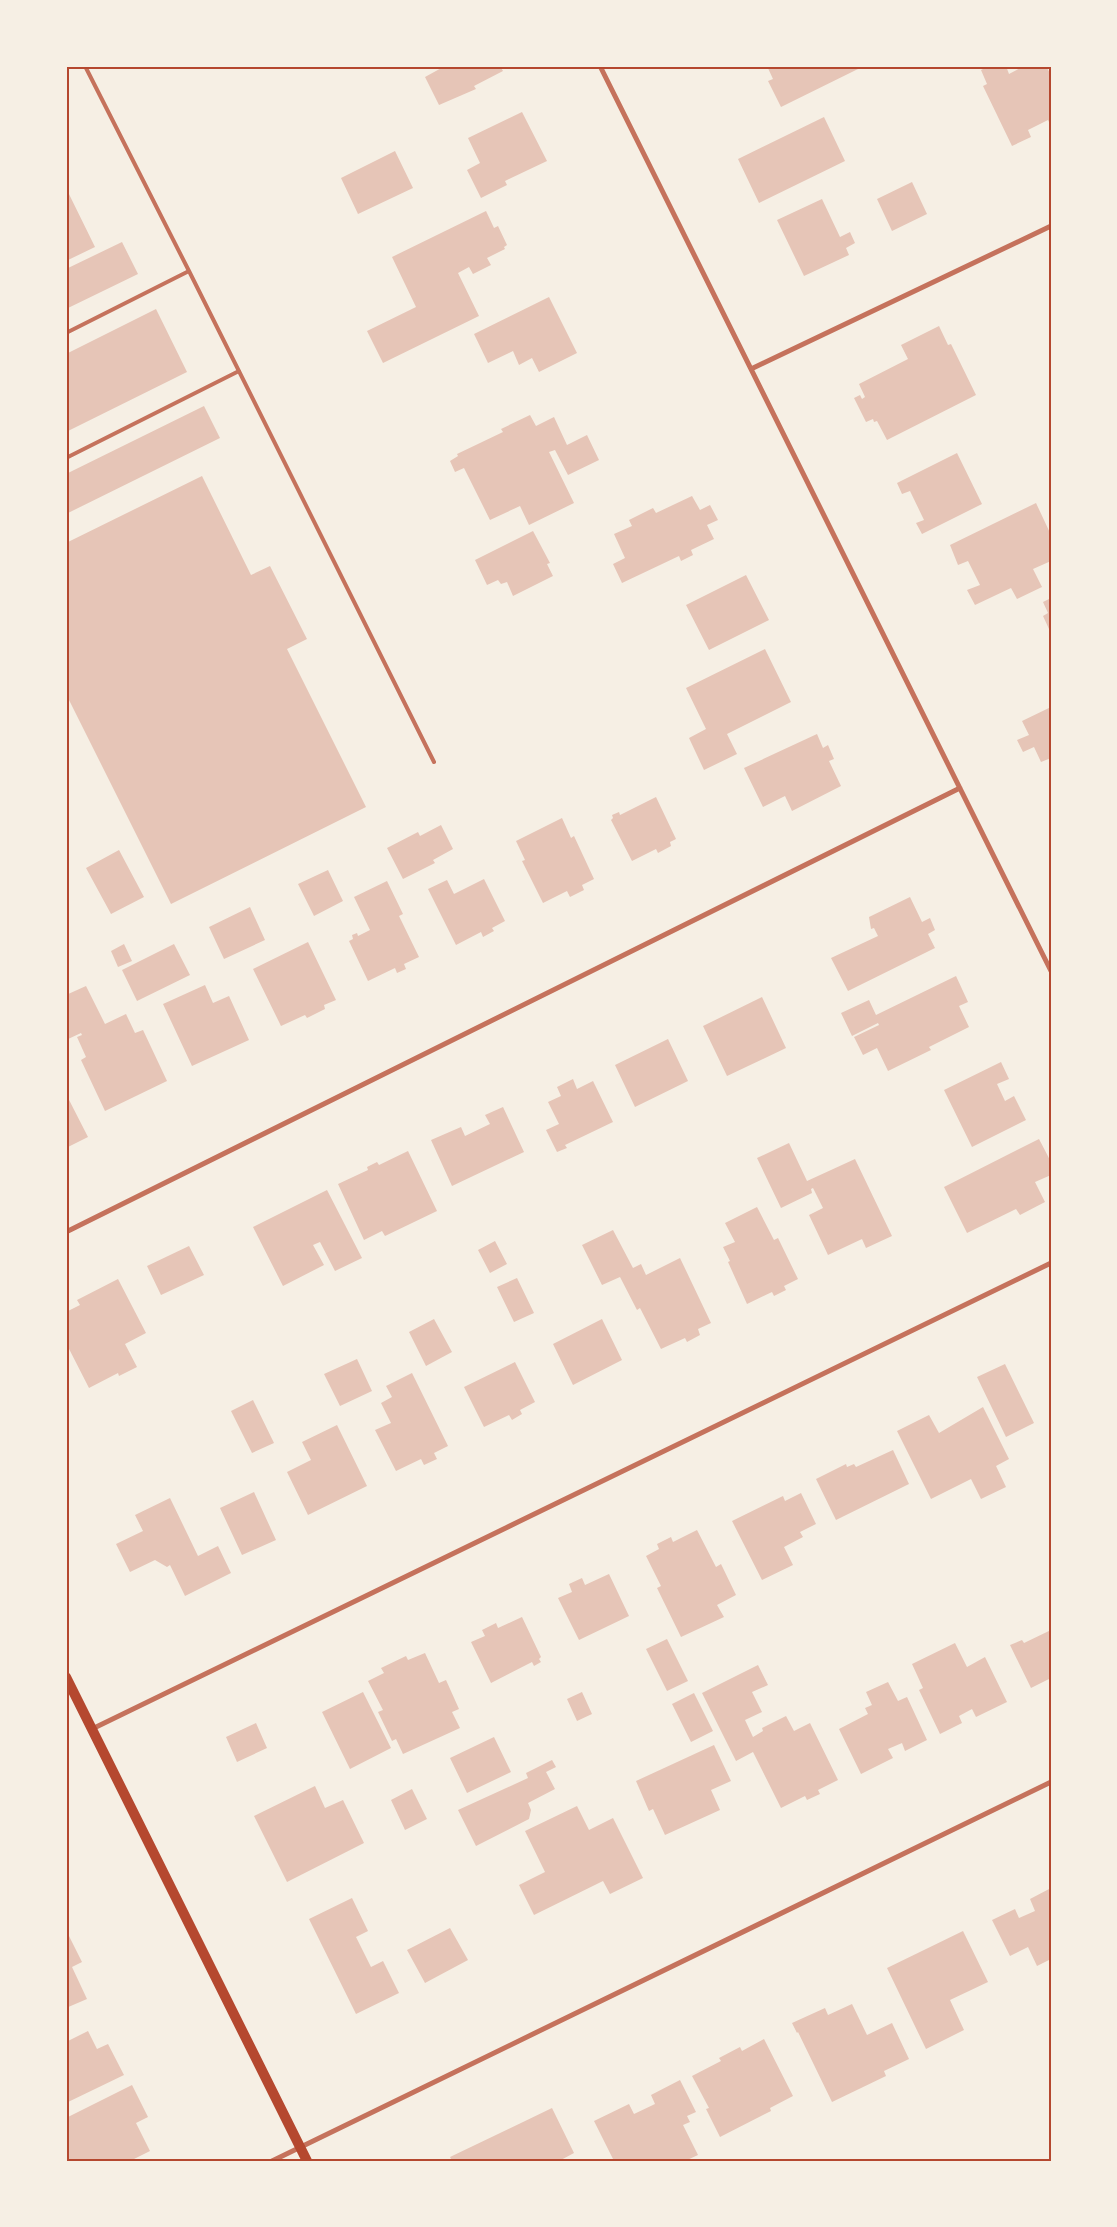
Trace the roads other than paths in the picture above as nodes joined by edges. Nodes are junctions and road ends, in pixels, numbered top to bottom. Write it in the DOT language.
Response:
graph roads {
  1 [pos="85,66"];
  2 [pos="600,66"];
  3 [pos="1051,226"];
  4 [pos="189,271"];
  5 [pos="66,333"];
  6 [pos="751,369"];
  7 [pos="239,371"];
  8 [pos="66,458"];
  9 [pos="434,762"];
  10 [pos="960,788"];
  11 [pos="1051,972"];
  12 [pos="66,1232"];
  13 [pos="1051,1264"];
  14 [pos="66,1677"];
  15 [pos="92,1729"];
  16 [pos="1051,1782"];
  17 [pos="300,2147"];
  18 [pos="272,2161"];
  19 [pos="307,2161"];
  1 -- 4 [label="lane"];
  2 -- 6 [label="street"];
  3 -- 6 [label="street"];
  4 -- 5 [label="lane"];
  4 -- 7 [label="lane"];
  6 -- 10 [label="street"];
  7 -- 8 [label="lane"];
  7 -- 9 [label="lane"];
  10 -- 11 [label="street"];
  10 -- 12 [label="street"];
  13 -- 15 [label="street"];
  14 -- 15 [label="main road"];
  15 -- 17 [label="main road"];
  16 -- 17 [label="street"];
  17 -- 18 [label="street"];
  17 -- 19 [label="main road"];
}
